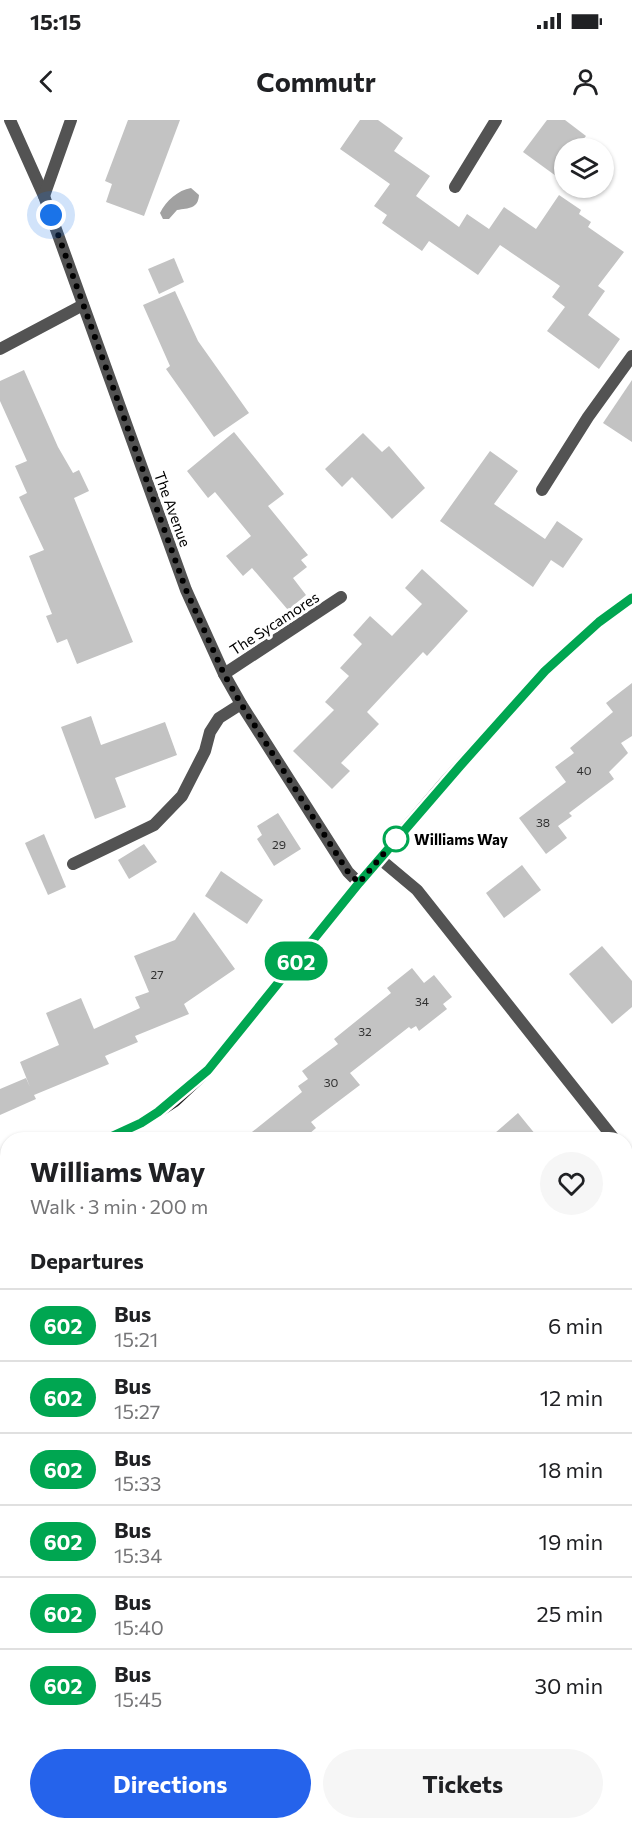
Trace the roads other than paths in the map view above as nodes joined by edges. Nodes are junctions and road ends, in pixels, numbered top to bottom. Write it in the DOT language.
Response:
graph roads {
  1 [pos="10,120"];
  2 [pos="71,120"];
  3 [pos="496,120"];
  4 [pos="455,187"];
  5 [pos="44,196"];
  6 [pos="83,305"];
  7 [pos="0,349"];
  8 [pos="632,356"];
  9 [pos="542,490"];
  10 [pos="341,597"];
  11 [pos="632,598"];
  12 [pos="224,674"];
  13 [pos="241,704"];
  14 [pos="380,859"];
  15 [pos="73,864"];
  16 [pos="359,883"];
  17 [pos="121,1132"];
  18 [pos="609,1132"];
  1 -- 5 [label="street, The Avenue"];
  2 -- 5 [label="street"];
  3 -- 4 [label="street"];
  5 -- 6 [label="street, The Avenue"];
  6 -- 7 [label="street"];
  6 -- 12 [label="street, The Avenue"];
  8 -- 9 [label="street"];
  10 -- 12 [label="street, The Sycamores"];
  11 -- 14 [label="street"];
  12 -- 13 [label="street, The Avenue"];
  13 -- 15 [label="street"];
  13 -- 16 [label="street, The Avenue"];
  14 -- 16 [label="street"];
  14 -- 18 [label="street"];
  16 -- 17 [label="street"];
}
